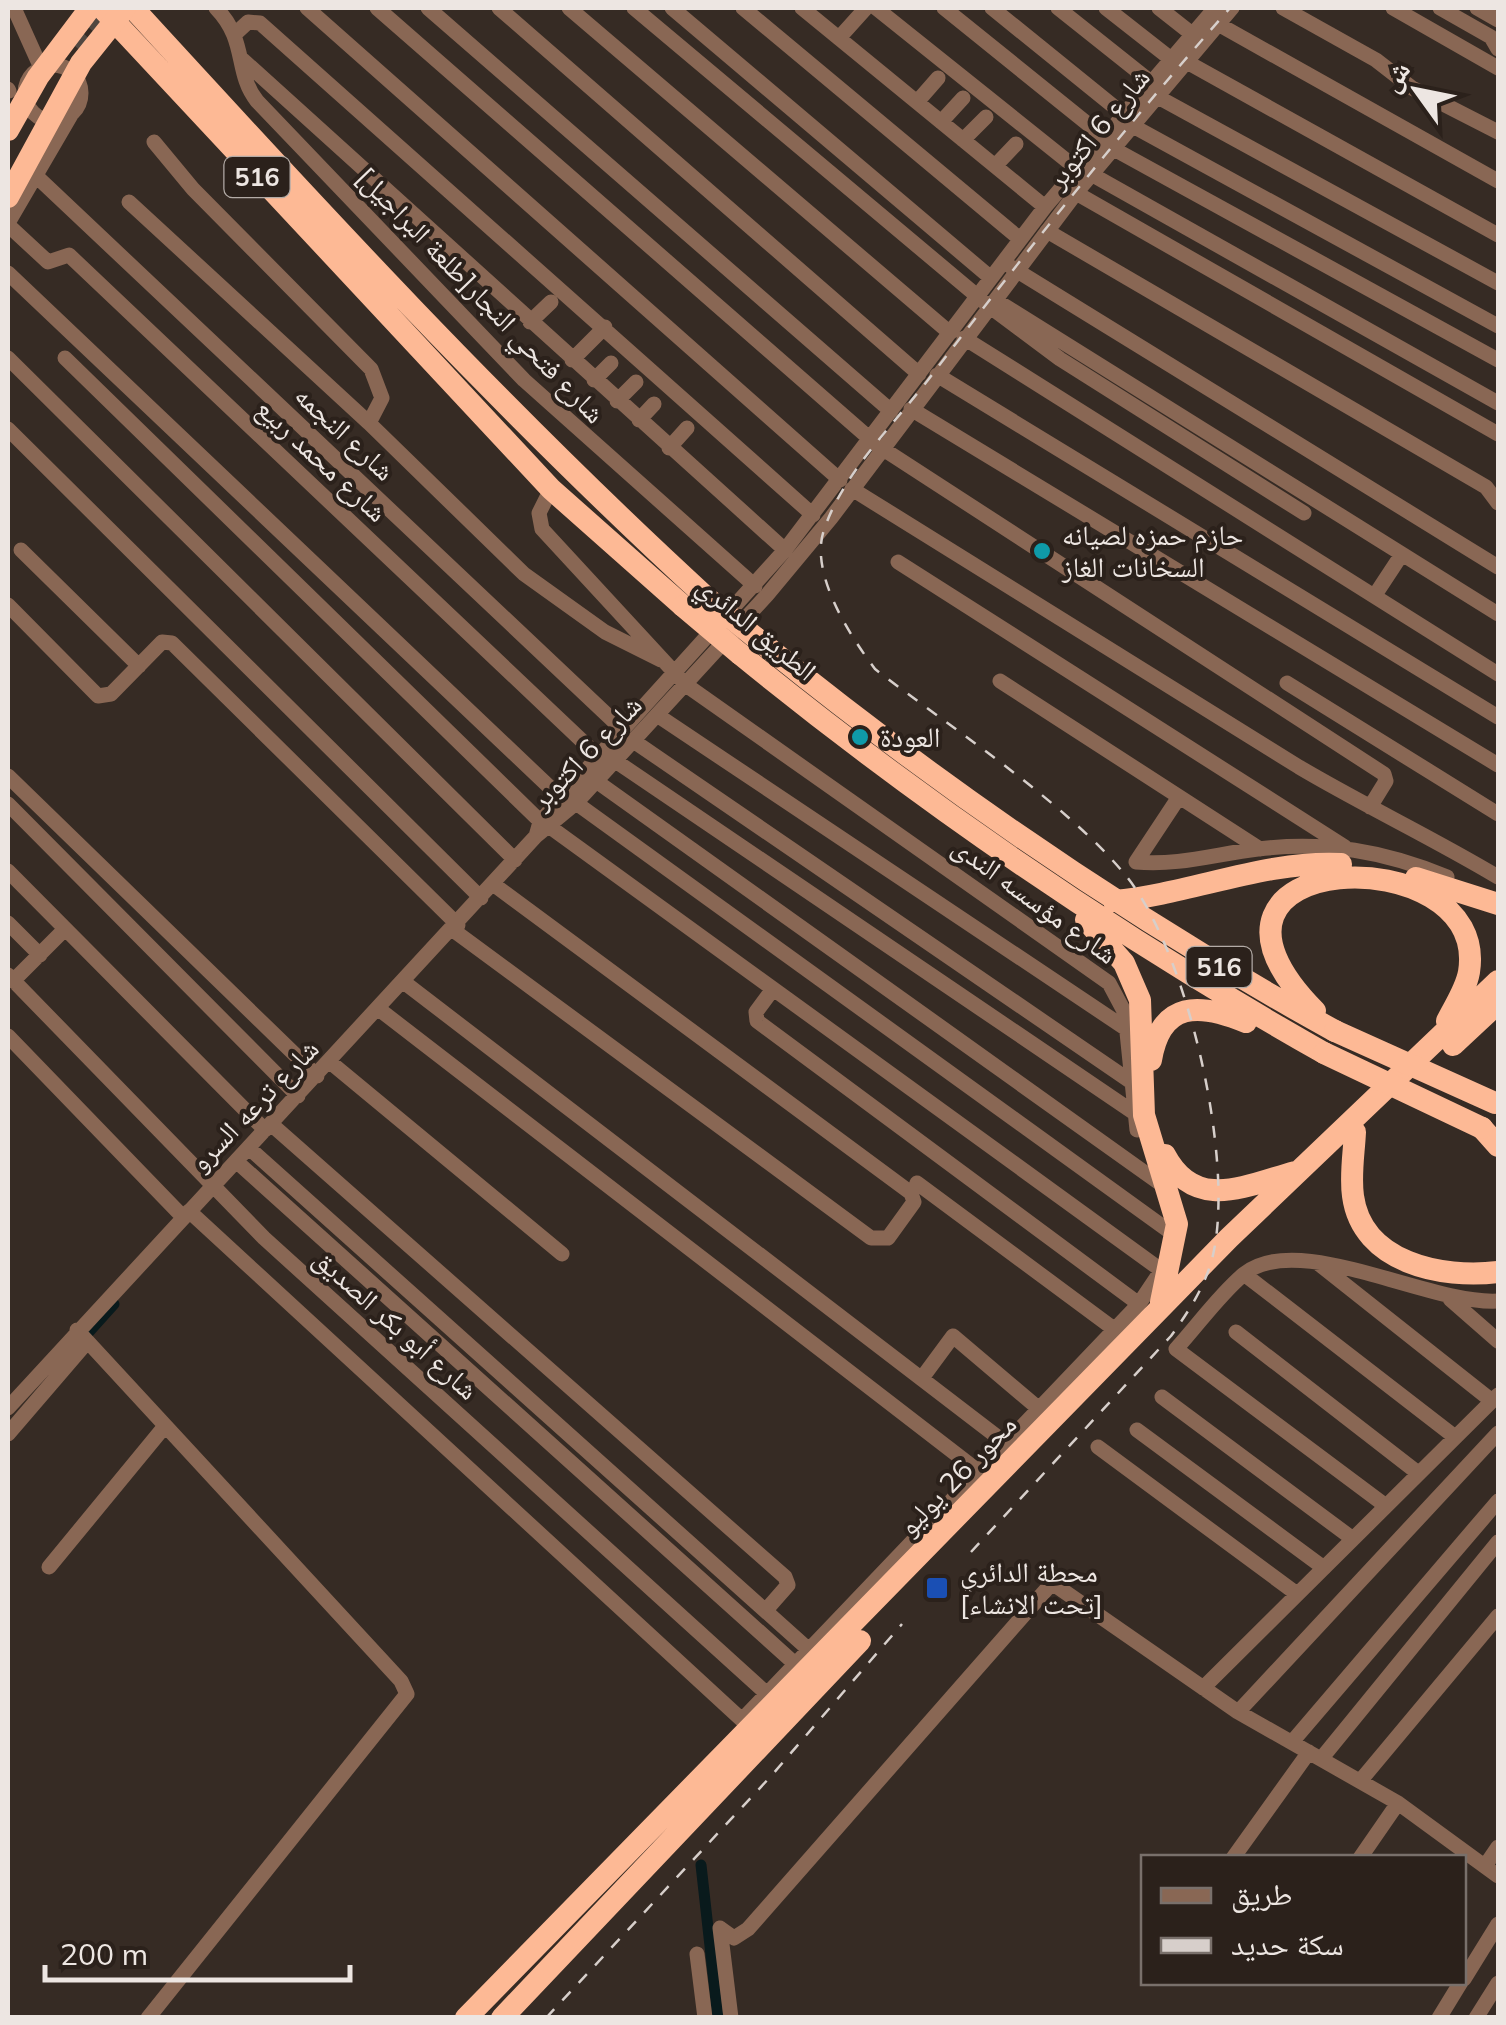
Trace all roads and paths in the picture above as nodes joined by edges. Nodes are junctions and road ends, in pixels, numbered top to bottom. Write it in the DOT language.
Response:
graph roads {
  1 [pos="14,8"];
  2 [pos="90,8"];
  3 [pos="102,8"];
  4 [pos="125,8"];
  5 [pos="133,8"];
  6 [pos="216,8"];
  7 [pos="307,8"];
  8 [pos="377,8"];
  9 [pos="428,8"];
  10 [pos="500,8"];
  11 [pos="569,8"];
  12 [pos="634,8"];
  13 [pos="672,8"];
  14 [pos="743,8"];
  15 [pos="802,8"];
  16 [pos="866,8"];
  17 [pos="876,8"];
  18 [pos="944,8"];
  19 [pos="992,8"];
  20 [pos="1058,8"];
  21 [pos="1106,8"];
  22 [pos="1159,8"];
  23 [pos="1232,8"];
  24 [pos="1283,8"];
  25 [pos="1393,8"];
  26 [pos="1440,8"];
  27 [pos="1477,8"];
  28 [pos="821,13"];
  29 [pos="1216,16"];
  30 [pos="1498,20"];
  31 [pos="235,34"];
  32 [pos="1192,34"];
  33 [pos="839,38"];
  34 [pos="1498,49"];
  35 [pos="68,52"];
  36 [pos="243,60"];
  37 [pos="1178,60"];
  38 [pos="1498,68"];
  39 [pos="42,70"];
  40 [pos="938,78"];
  41 [pos="1153,89"];
  42 [pos="15,94"];
  43 [pos="964,98"];
  44 [pos="917,102"];
  45 [pos="8,108"];
  46 [pos="71,115"];
  47 [pos="986,118"];
  48 [pos="1127,120"];
  49 [pos="941,122"];
  50 [pos="8,128"];
  51 [pos="1498,132"];
  52 [pos="963,140"];
  53 [pos="154,142"];
  54 [pos="1108,142"];
  55 [pos="1016,144"];
  56 [pos="994,166"];
  57 [pos="1084,171"];
  58 [pos="34,174"];
  59 [pos="1498,181"];
  60 [pos="1076,194"];
  61 [pos="8,197"];
  62 [pos="129,202"];
  63 [pos="1045,206"];
  64 [pos="8,224"];
  65 [pos="1047,231"];
  66 [pos="1498,235"];
  67 [pos="1020,239"];
  68 [pos="1010,266"];
  69 [pos="8,273"];
  70 [pos="991,278"];
  71 [pos="1498,284"];
  72 [pos="984,300"];
  73 [pos="551,302"];
  74 [pos="530,322"];
  75 [pos="1498,326"];
  76 [pos="606,328"];
  77 [pos="957,336"];
  78 [pos="8,358"];
  79 [pos="66,358"];
  80 [pos="572,360"];
  81 [pos="1498,360"];
  82 [pos="611,364"];
  83 [pos="919,374"];
  84 [pos="937,375"];
  85 [pos="594,380"];
  86 [pos="636,382"];
  87 [pos="617,401"];
  88 [pos="1498,403"];
  89 [pos="654,404"];
  90 [pos="911,409"];
  91 [pos="891,412"];
  92 [pos="638,420"];
  93 [pos="369,423"];
  94 [pos="686,428"];
  95 [pos="8,429"];
  96 [pos="1498,434"];
  97 [pos="876,444"];
  98 [pos="669,448"];
  99 [pos="846,484"];
  100 [pos="552,489"];
  101 [pos="1314,498"];
  102 [pos="1497,499"];
  103 [pos="1304,513"];
  104 [pos="814,515"];
  105 [pos="1286,540"];
  106 [pos="20,550"];
  107 [pos="785,550"];
  108 [pos="1402,554"];
  109 [pos="898,562"];
  110 [pos="1498,568"];
  111 [pos="755,586"];
  112 [pos="1375,595"];
  113 [pos="8,605"];
  114 [pos="1498,614"];
  115 [pos="748,646"];
  116 [pos="663,661"];
  117 [pos="140,666"];
  118 [pos="1498,674"];
  119 [pos="681,680"];
  120 [pos="1000,681"];
  121 [pos="1287,683"];
  122 [pos="657,714"];
  123 [pos="1498,717"];
  124 [pos="627,735"];
  125 [pos="606,758"];
  126 [pos="1498,764"];
  127 [pos="8,776"];
  128 [pos="596,781"];
  129 [pos="1179,797"];
  130 [pos="568,800"];
  131 [pos="8,804"];
  132 [pos="1370,807"];
  133 [pos="1498,814"];
  134 [pos="543,828"];
  135 [pos="1345,847"];
  136 [pos="1260,848"];
  137 [pos="515,860"];
  138 [pos="8,871"];
  139 [pos="1055,876"];
  140 [pos="1498,877"];
  141 [pos="494,884"];
  142 [pos="1498,892"];
  143 [pos="481,898"];
  144 [pos="1498,904"];
  145 [pos="1104,911"];
  146 [pos="8,923"];
  147 [pos="456,927"];
  148 [pos="65,929"];
  149 [pos="40,955"];
  150 [pos="10,978"];
  151 [pos="1498,981"];
  152 [pos="405,983"];
  153 [pos="774,989"];
  154 [pos="1498,1003"];
  155 [pos="380,1010"];
  156 [pos="1490,1017"];
  157 [pos="1128,1030"];
  158 [pos="1335,1031"];
  159 [pos="8,1036"];
  160 [pos="1435,1043"];
  161 [pos="1324,1052"];
  162 [pos="330,1062"];
  163 [pos="317,1076"];
  164 [pos="1130,1081"];
  165 [pos="298,1096"];
  166 [pos="1497,1104"];
  167 [pos="1132,1112"];
  168 [pos="271,1128"];
  169 [pos="1356,1132"];
  170 [pos="1490,1132"];
  171 [pos="1498,1146"];
  172 [pos="254,1152"];
  173 [pos="241,1164"];
  174 [pos="1298,1171"];
  175 [pos="1158,1182"];
  176 [pos="918,1184"];
  177 [pos="218,1190"];
  178 [pos="190,1216"];
  179 [pos="1169,1231"];
  180 [pos="562,1254"];
  181 [pos="1313,1260"];
  182 [pos="1161,1270"];
  183 [pos="1498,1272"];
  184 [pos="1244,1274"];
  185 [pos="1450,1298"];
  186 [pos="1498,1301"];
  187 [pos="1148,1307"];
  188 [pos="1114,1329"];
  189 [pos="1236,1332"];
  190 [pos="82,1336"];
  191 [pos="1498,1341"];
  192 [pos="922,1378"];
  193 [pos="1162,1396"];
  194 [pos="1495,1398"];
  195 [pos="8,1408"];
  196 [pos="1038,1408"];
  197 [pos="165,1426"];
  198 [pos="1137,1430"];
  199 [pos="1498,1433"];
  200 [pos="8,1434"];
  201 [pos="1456,1438"];
  202 [pos="1004,1442"];
  203 [pos="1098,1447"];
  204 [pos="978,1471"];
  205 [pos="1418,1474"];
  206 [pos="1498,1501"];
  207 [pos="1386,1506"];
  208 [pos="1353,1539"];
  209 [pos="1498,1542"];
  210 [pos="49,1567"];
  211 [pos="1324,1568"];
  212 [pos="1298,1594"];
  213 [pos="766,1610"];
  214 [pos="1498,1616"];
  215 [pos="808,1648"];
  216 [pos="794,1663"];
  217 [pos="1203,1688"];
  218 [pos="766,1693"];
  219 [pos="1238,1712"];
  220 [pos="1292,1742"];
  221 [pos="1315,1756"];
  222 [pos="1360,1780"];
  223 [pos="1398,1803"];
  224 [pos="1498,1847"];
  225 [pos="1234,1855"];
  226 [pos="1362,1855"];
  227 [pos="1484,1866"];
  228 [pos="1498,1876"];
  229 [pos="1498,1924"];
  230 [pos="697,1954"];
  231 [pos="1466,1974"];
  232 [pos="1498,1983"];
  233 [pos="1459,1985"];
  234 [pos="148,2018"];
  235 [pos="466,2018"];
  236 [pos="502,2018"];
  237 [pos="705,2018"];
  238 [pos="732,2018"];
  239 [pos="1438,2018"];
  240 [pos="1476,2018"];
  1 -- 39 [label="street"];
  2 -- 50 [label="highway, bridge"];
  3 -- 100 [label="highway, الطريق الدائري / 516"];
  4 -- 61 [label="highway, bridge"];
  5 -- 115 [label="highway, الطريق الدائري / 516, bridge"];
  6 -- 31 [label="street, شارع فتحي النجار[طلعة البراجيل]"];
  7 -- 99 [label="street"];
  8 -- 97 [label="street"];
  9 -- 91 [label="street"];
  10 -- 83 [label="street"];
  11 -- 77 [label="street"];
  12 -- 72 [label="street"];
  13 -- 70 [label="street"];
  14 -- 67 [label="street"];
  15 -- 28 [label="street"];
  16 -- 33 [label="street"];
  17 -- 57 [label="street"];
  18 -- 54 [label="street"];
  19 -- 48 [label="street"];
  20 -- 41 [label="street"];
  21 -- 37 [label="street"];
  22 -- 32 [label="street"];
  23 -- 29 [label="street, شارع 6 اكتوبر"];
  24 -- 51 [label="street"];
  25 -- 38 [label="street"];
  26 -- 34 [label="street"];
  27 -- 30 [label="street"];
  28 -- 33 [label="street"];
  29 -- 32 [label="street, شارع 6 اكتوبر"];
  29 -- 37 [label="street, شارع 6 اكتوبر"];
  29 -- 59 [label="street"];
  31 -- 36 [label="street, شارع فتحي النجار[طلعة البراجيل]"];
  31 -- 76 [label="street"];
  32 -- 37 [label="street, شارع 6 اكتوبر"];
  33 -- 44 [label="street"];
  35 -- 39 [label="street"];
  36 -- 74 [label="street"];
  36 -- 111 [label="street, شارع فتحي النجار[طلعة البراجيل]"];
  37 -- 41 [label="street, شارع 6 اكتوبر"];
  37 -- 66 [label="street"];
  39 -- 42 [label="street"];
  39 -- 46 [label="street"];
  40 -- 44 [label="street"];
  41 -- 48 [label="street, شارع 6 اكتوبر"];
  41 -- 71 [label="street"];
  42 -- 45 [label="street"];
  42 -- 46 [label="street"];
  42 -- 50 [label="street"];
  43 -- 49 [label="street"];
  44 -- 49 [label="street"];
  46 -- 58 [label="street"];
  47 -- 52 [label="street"];
  48 -- 54 [label="street, شارع 6 اكتوبر"];
  48 -- 75 [label="street"];
  49 -- 52 [label="street"];
  52 -- 56 [label="street"];
  53 -- 93 [label="street"];
  54 -- 57 [label="street, شارع 6 اكتوبر"];
  54 -- 81 [label="street"];
  55 -- 56 [label="street"];
  56 -- 63 [label="street"];
  57 -- 60 [label="street, شارع 6 اكتوبر"];
  57 -- 63 [label="street, شارع 6 اكتوبر"];
  57 -- 88 [label="street"];
  58 -- 64 [label="street"];
  58 -- 124 [label="street, شارع النجمه"];
  60 -- 65 [label="street, شارع 6 اكتوبر"];
  60 -- 96 [label="street"];
  62 -- 93 [label="street"];
  63 -- 67 [label="street, شارع 6 اكتوبر"];
  64 -- 125 [label="street, شارع محمد ربيع"];
  65 -- 68 [label="street, شارع 6 اكتوبر"];
  65 -- 102 [label="street"];
  67 -- 68 [label="street, شارع 6 اكتوبر"];
  68 -- 70 [label="street, شارع 6 اكتوبر"];
  68 -- 72 [label="street, شارع 6 اكتوبر"];
  68 -- 110 [label="street"];
  69 -- 130 [label="street"];
  70 -- 72 [label="street, شارع 6 اكتوبر"];
  72 -- 77 [label="street, شارع 6 اكتوبر"];
  72 -- 101 [label="street"];
  72 -- 103 [label="street"];
  73 -- 74 [label="street"];
  74 -- 80 [label="street"];
  76 -- 80 [label="street"];
  76 -- 104 [label="street"];
  77 -- 83 [label="street, شارع 6 اكتوبر"];
  77 -- 84 [label="street, شارع 6 اكتوبر"];
  77 -- 105 [label="street"];
  78 -- 137 [label="street"];
  79 -- 134 [label="street"];
  80 -- 85 [label="street"];
  82 -- 85 [label="street"];
  83 -- 91 [label="street, شارع 6 اكتوبر"];
  84 -- 90 [label="street, شارع 6 اكتوبر"];
  84 -- 123 [label="street"];
  85 -- 87 [label="street"];
  86 -- 87 [label="street"];
  87 -- 92 [label="street"];
  89 -- 92 [label="street"];
  90 -- 97 [label="street, شارع 6 اكتوبر"];
  90 -- 126 [label="street"];
  91 -- 97 [label="street, شارع 6 اكتوبر"];
  92 -- 98 [label="street"];
  93 -- 116 [label="street"];
  94 -- 98 [label="street"];
  95 -- 143 [label="street"];
  97 -- 99 [label="street, شارع 6 اكتوبر"];
  97 -- 132 [label="street"];
  98 -- 107 [label="street"];
  99 -- 104 [label="street, شارع 6 اكتوبر"];
  99 -- 119 [label="street, شارع 6 اكتوبر"];
  99 -- 132 [label="street"];
  100 -- 115 [label="highway, الطريق الدائري / 516, bridge"];
  100 -- 116 [label="street, شارع مؤسسه الندى"];
  101 -- 103 [label="street"];
  101 -- 108 [label="street"];
  103 -- 105 [label="street"];
  104 -- 107 [label="street, شارع 6 اكتوبر"];
  105 -- 112 [label="street"];
  106 -- 117 [label="street"];
  107 -- 111 [label="street, شارع 6 اكتوبر"];
  108 -- 112 [label="street"];
  108 -- 114 [label="street"];
  109 -- 135 [label="street"];
  111 -- 119 [label="street, شارع 6 اكتوبر"];
  112 -- 118 [label="street"];
  113 -- 117 [label="street"];
  115 -- 139 [label="highway, الطريق الدائري / 516"];
  116 -- 119 [label="street, شارع مؤسسه الندى"];
  117 -- 147 [label="street"];
  119 -- 122 [label="street, شارع 6 اكتوبر"];
  119 -- 124 [label="street, شارع 6 اكتوبر"];
  119 -- 157 [label="street, شارع مؤسسه الندى"];
  120 -- 129 [label="street"];
  121 -- 133 [label="street"];
  122 -- 124 [label="street, شارع 6 اكتوبر"];
  122 -- 157 [label="street"];
  124 -- 125 [label="street, شارع 6 اكتوبر"];
  124 -- 164 [label="street, شارع النجمه"];
  125 -- 128 [label="street, شارع 6 اكتوبر"];
  125 -- 130 [label="street, شارع 6 اكتوبر"];
  125 -- 167 [label="street"];
  127 -- 163 [label="street"];
  128 -- 130 [label="street, شارع 6 اكتوبر"];
  128 -- 175 [label="street"];
  129 -- 136 [label="street"];
  129 -- 136 [label="street"];
  130 -- 134 [label="street, شارع 6 اكتوبر"];
  130 -- 179 [label="street"];
  131 -- 165 [label="street"];
  132 -- 140 [label="street"];
  134 -- 137 [label="street, شارع ترعه السرو"];
  134 -- 153 [label="street"];
  135 -- 136 [label="street"];
  135 -- 142 [label="street"];
  137 -- 141 [label="street, شارع ترعه السرو"];
  138 -- 148 [label="street"];
  139 -- 145 [label="highway"];
  139 -- 145 [label="highway, الطريق الدائري / 516"];
  141 -- 143 [label="street, شارع ترعه السرو"];
  141 -- 147 [label="street"];
  143 -- 147 [label="street, شارع ترعه السرو"];
  144 -- 145 [label="highway"];
  145 -- 158 [label="highway, الطريق الدائري / 516"];
  145 -- 161 [label="highway, الطريق الدائري / 516"];
  145 -- 187 [label="highway"];
  146 -- 149 [label="street"];
  147 -- 152 [label="street, شارع ترعه السرو"];
  148 -- 149 [label="street"];
  148 -- 168 [label="street"];
  149 -- 150 [label="street"];
  150 -- 177 [label="street, شارع أبو بكر الصديق"];
  151 -- 160 [label="highway, محور 26 يوليو"];
  152 -- 155 [label="street, شارع ترعه السرو"];
  152 -- 192 [label="street"];
  153 -- 182 [label="street"];
  153 -- 187 [label="street"];
  154 -- 156 [label="highway, محور 26 يوليو"];
  155 -- 162 [label="street, شارع ترعه السرو"];
  155 -- 204 [label="street"];
  156 -- 169 [label="highway, محور 26 يوليو"];
  157 -- 164 [label="street, شارع مؤسسه الندى"];
  158 -- 160 [label="highway"];
  158 -- 166 [label="highway, الطريق الدائري / 516, bridge"];
  159 -- 178 [label="street"];
  160 -- 174 [label="highway, محور 26 يوليو"];
  161 -- 170 [label="highway, الطريق الدائري / 516, bridge"];
  161 -- 174 [label="highway"];
  162 -- 163 [label="street, شارع ترعه السرو"];
  162 -- 180 [label="street"];
  163 -- 165 [label="street, شارع ترعه السرو"];
  164 -- 167 [label="street, شارع مؤسسه الندى"];
  165 -- 168 [label="street, شارع ترعه السرو"];
  167 -- 175 [label="street, شارع مؤسسه الندى"];
  168 -- 172 [label="street, شارع ترعه السرو"];
  168 -- 213 [label="street"];
  169 -- 183 [label="highway"];
  169 -- 236 [label="highway, محور 26 يوليو"];
  170 -- 171 [label="highway"];
  172 -- 173 [label="street, شارع ترعه السرو"];
  172 -- 213 [label="street"];
  173 -- 177 [label="street, شارع ترعه السرو"];
  173 -- 216 [label="street"];
  174 -- 187 [label="highway, محور 26 يوليو"];
  175 -- 179 [label="street, شارع مؤسسه الندى"];
  176 -- 188 [label="street"];
  177 -- 178 [label="street, شارع ترعه السرو"];
  177 -- 218 [label="street, شارع أبو بكر الصديق"];
  178 -- 190 [label="street, شارع ترعه السرو"];
  178 -- 218 [label="street, شارع مؤسسه الندى"];
  179 -- 182 [label="street, شارع مؤسسه الندى"];
  181 -- 184 [label="street"];
  181 -- 185 [label="street"];
  181 -- 194 [label="street"];
  182 -- 187 [label="street, شارع مؤسسه الندى"];
  184 -- 201 [label="street"];
  184 -- 207 [label="street"];
  185 -- 186 [label="street"];
  185 -- 191 [label="street"];
  187 -- 188 [label="street, شارع مؤسسه الندى"];
  187 -- 235 [label="highway, محور 26 يوليو"];
  188 -- 196 [label="street, شارع مؤسسه الندى"];
  189 -- 205 [label="street"];
  190 -- 195 [label="street, شارع ترعه السرو"];
  190 -- 197 [label="street"];
  190 -- 200 [label="street, شارع ترعه السرو"];
  192 -- 196 [label="street"];
  192 -- 202 [label="street"];
  193 -- 208 [label="street"];
  194 -- 201 [label="street"];
  196 -- 202 [label="street, شارع مؤسسه الندى"];
  197 -- 210 [label="street"];
  197 -- 234 [label="street"];
  198 -- 211 [label="street"];
  199 -- 219 [label="street"];
  201 -- 205 [label="street"];
  202 -- 204 [label="street, شارع مؤسسه الندى"];
  203 -- 212 [label="street"];
  204 -- 215 [label="street, شارع مؤسسه الندى"];
  205 -- 207 [label="street"];
  206 -- 220 [label="street"];
  207 -- 208 [label="street"];
  208 -- 211 [label="street"];
  209 -- 221 [label="street"];
  211 -- 212 [label="street"];
  212 -- 217 [label="street"];
  213 -- 215 [label="street"];
  214 -- 222 [label="street"];
  215 -- 216 [label="street, شارع مؤسسه الندى"];
  216 -- 218 [label="street, شارع مؤسسه الندى"];
  217 -- 219 [label="street"];
  217 -- 238 [label="street"];
  219 -- 220 [label="street"];
  220 -- 221 [label="street"];
  221 -- 222 [label="street"];
  221 -- 225 [label="street"];
  222 -- 223 [label="street"];
  223 -- 226 [label="street"];
  223 -- 227 [label="street"];
  224 -- 227 [label="street"];
  227 -- 228 [label="street"];
  229 -- 231 [label="street"];
  230 -- 237 [label="street"];
  232 -- 240 [label="street"];
  233 -- 239 [label="street"];
}
